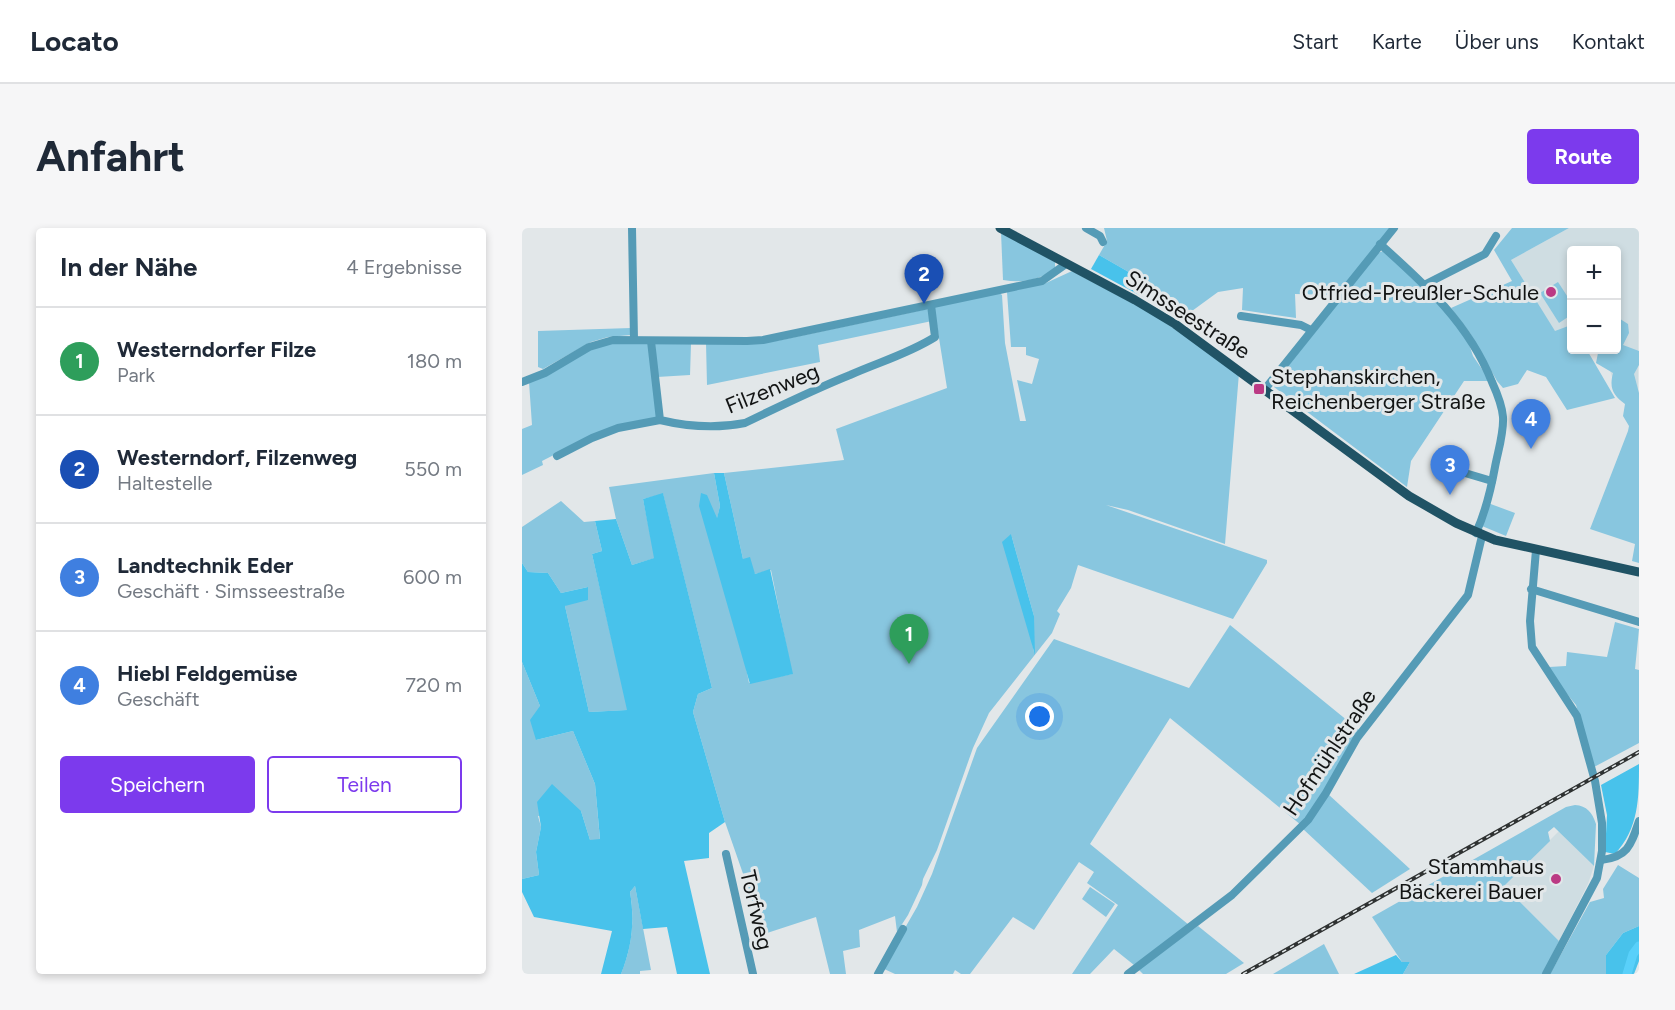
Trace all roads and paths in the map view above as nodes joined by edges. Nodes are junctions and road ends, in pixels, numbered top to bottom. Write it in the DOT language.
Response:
graph roads {
  1 [pos="632,228"];
  2 [pos="1000,228"];
  3 [pos="1086,228"];
  4 [pos="1394,228"];
  5 [pos="1496,236"];
  6 [pos="1103,242"];
  7 [pos="1380,244"];
  8 [pos="1066,264"];
  9 [pos="1426,284"];
  10 [pos="931,305"];
  11 [pos="1241,316"];
  12 [pos="1311,330"];
  13 [pos="634,340"];
  14 [pos="651,341"];
  15 [pos="522,381"];
  16 [pos="1265,389"];
  17 [pos="660,420"];
  18 [pos="557,456"];
  19 [pos="1438,465"];
  20 [pos="1492,481"];
  21 [pos="1479,535"];
  22 [pos="1536,550"];
  23 [pos="1639,572"];
  24 [pos="1531,589"];
  25 [pos="1639,622"];
  26 [pos="1639,821"];
  27 [pos="726,854"];
  28 [pos="1601,860"];
  29 [pos="903,929"];
  30 [pos="753,974"];
  31 [pos="879,974"];
  32 [pos="1128,974"];
  33 [pos="1546,974"];
  1 -- 13 [label="street"];
  2 -- 8 [label="main road, Simsseestraße"];
  3 -- 6 [label="street"];
  4 -- 7 [label="street"];
  5 -- 9 [label="street"];
  7 -- 9 [label="street, Hofmühlstraße"];
  7 -- 12 [label="street"];
  8 -- 10 [label="street"];
  8 -- 16 [label="main road, Simsseestraße"];
  9 -- 20 [label="street, Hofmühlstraße"];
  10 -- 14 [label="street"];
  10 -- 17 [label="street, Filzenweg"];
  11 -- 12 [label="street"];
  12 -- 16 [label="street"];
  13 -- 14 [label="street"];
  13 -- 15 [label="street"];
  14 -- 17 [label="street"];
  16 -- 21 [label="main road, Simsseestraße"];
  17 -- 18 [label="street"];
  19 -- 20 [label="street"];
  20 -- 21 [label="street, Hofmühlstraße"];
  21 -- 22 [label="main road, Simsseestraße"];
  21 -- 32 [label="street, Hofmühlstraße"];
  22 -- 23 [label="main road, Simsseestraße"];
  22 -- 24 [label="street"];
  24 -- 25 [label="street"];
  24 -- 28 [label="street"];
  26 -- 28 [label="street"];
  27 -- 30 [label="street, Torfweg"];
  28 -- 33 [label="street"];
  29 -- 31 [label="street"];
}
